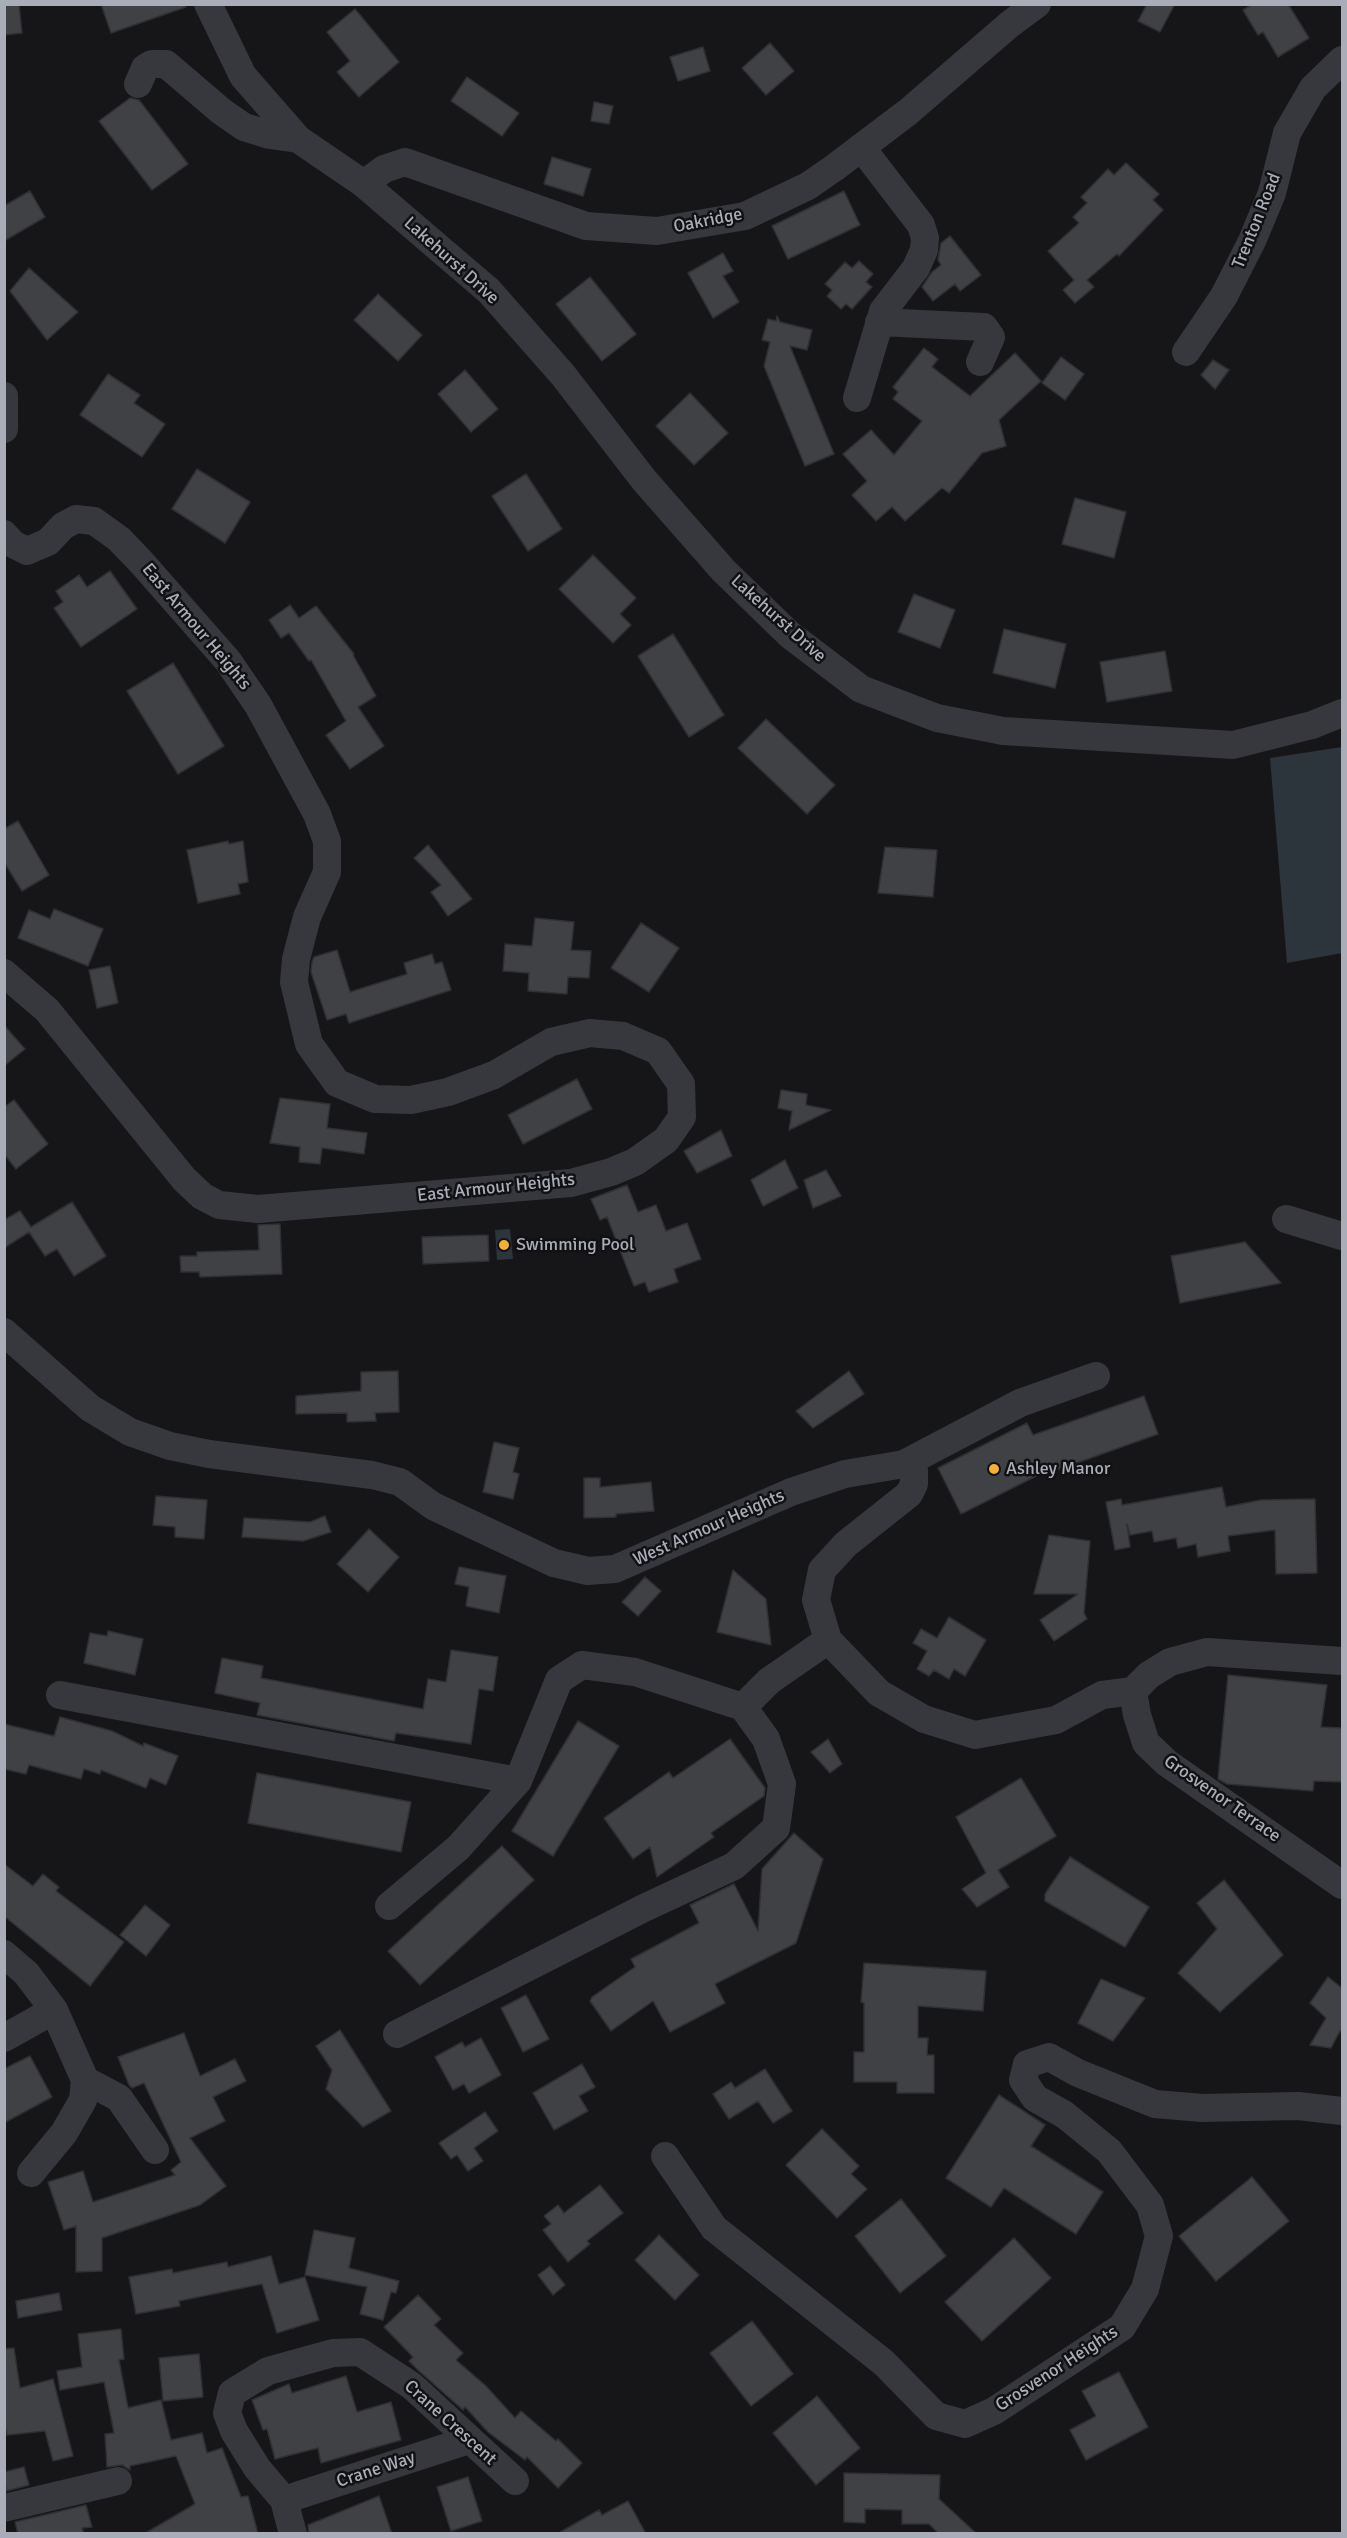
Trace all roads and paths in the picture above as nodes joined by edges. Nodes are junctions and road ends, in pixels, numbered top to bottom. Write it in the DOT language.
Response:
graph roads {
  1 [pos="208,4"];
  2 [pos="1036,4"];
  3 [pos="1342,60"];
  4 [pos="138,84"];
  5 [pos="298,139"];
  6 [pos="861,147"];
  7 [pos="364,184"];
  8 [pos="879,322"];
  9 [pos="1186,352"];
  10 [pos="980,363"];
  11 [pos="4,396"];
  12 [pos="857,398"];
  13 [pos="4,429"];
  14 [pos="4,534"];
  15 [pos="1342,713"];
  16 [pos="4,973"];
  17 [pos="1286,1219"];
  18 [pos="1342,1236"];
  19 [pos="4,1332"];
  20 [pos="1096,1376"];
  21 [pos="904,1464"];
  22 [pos="828,1640"];
  23 [pos="1342,1661"];
  24 [pos="1133,1691"];
  25 [pos="60,1695"];
  26 [pos="743,1707"];
  27 [pos="518,1781"];
  28 [pos="1342,1885"];
  29 [pos="389,1906"];
  30 [pos="4,1954"];
  31 [pos="54,2010"];
  32 [pos="398,2034"];
  33 [pos="4,2038"];
  34 [pos="85,2080"];
  35 [pos="1342,2111"];
  36 [pos="155,2150"];
  37 [pos="665,2156"];
  38 [pos="31,2173"];
  39 [pos="469,2440"];
  40 [pos="118,2481"];
  41 [pos="515,2481"];
  42 [pos="284,2500"];
  43 [pos="4,2508"];
  44 [pos="293,2534"];
  1 -- 5 [label="street"];
  2 -- 6 [label="street, Oakridge"];
  3 -- 9 [label="street, Trenton Road"];
  4 -- 5 [label="street"];
  5 -- 7 [label="street, Lakehurst Drive"];
  6 -- 7 [label="street, Oakridge"];
  6 -- 8 [label="street"];
  7 -- 15 [label="street, Lakehurst Drive"];
  8 -- 10 [label="street"];
  8 -- 12 [label="street"];
  11 -- 13 [label="street"];
  14 -- 16 [label="street, East Armour Heights"];
  17 -- 18 [label="street"];
  19 -- 21 [label="street, West Armour Heights"];
  20 -- 21 [label="street, West Armour Heights"];
  21 -- 22 [label="street"];
  22 -- 24 [label="street"];
  22 -- 26 [label="street"];
  23 -- 24 [label="street"];
  24 -- 28 [label="street, Grosvenor Terrace"];
  25 -- 27 [label="street"];
  26 -- 27 [label="street"];
  26 -- 32 [label="street"];
  27 -- 29 [label="street"];
  30 -- 31 [label="street"];
  31 -- 33 [label="street"];
  31 -- 34 [label="street"];
  34 -- 36 [label="street"];
  34 -- 38 [label="street"];
  35 -- 37 [label="street, Grosvenor Heights"];
  39 -- 41 [label="street, Crane Crescent"];
  39 -- 42 [label="street, Crane Way"];
  39 -- 42 [label="street, Crane Crescent"];
  40 -- 43 [label="street"];
  42 -- 44 [label="street, Crane Crescent"];
}
